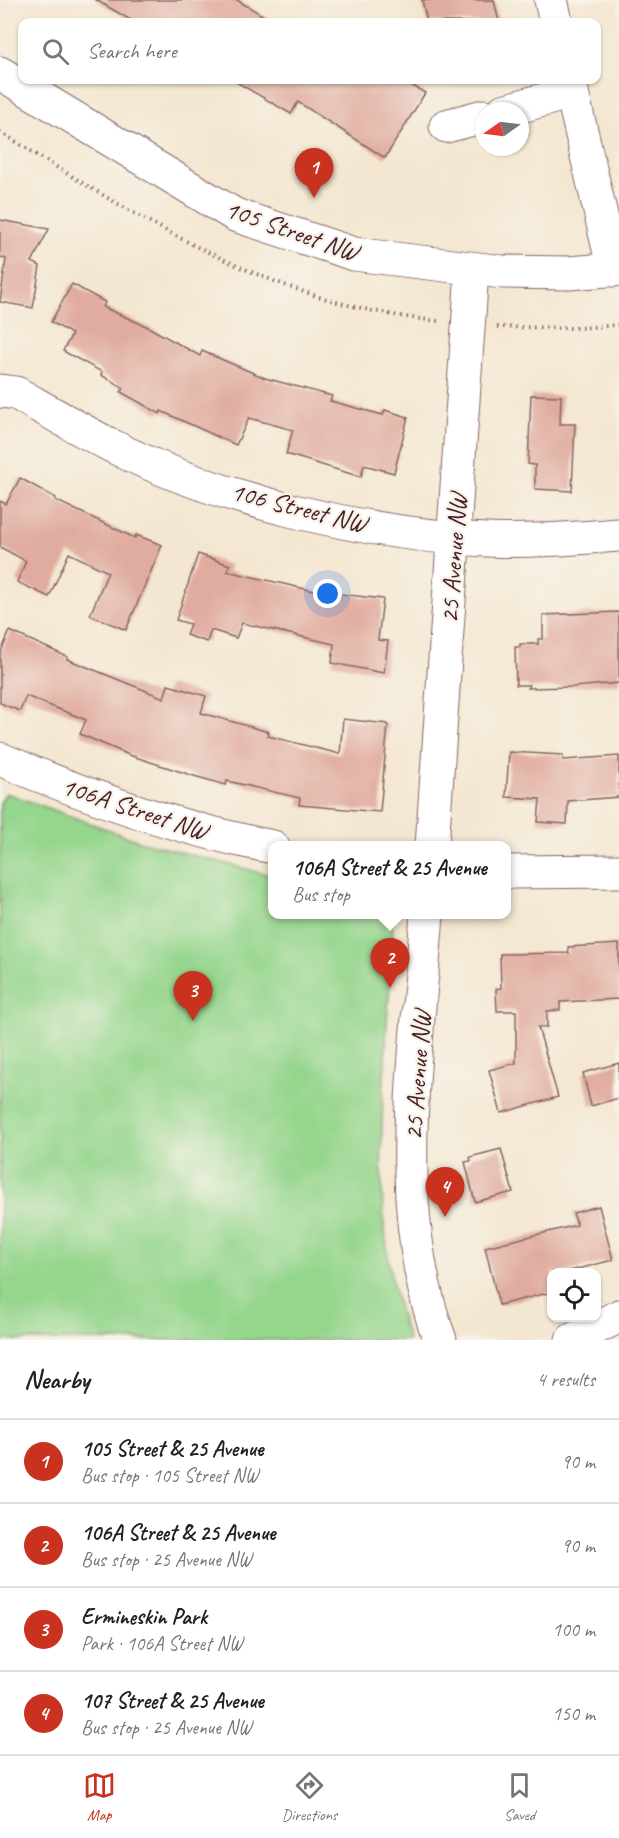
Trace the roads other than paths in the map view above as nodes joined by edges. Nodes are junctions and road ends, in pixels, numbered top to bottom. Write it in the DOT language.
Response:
graph roads {
  1 [pos="551,0"];
  2 [pos="555,18"];
  3 [pos="0,73"];
  4 [pos="18,84"];
  5 [pos="18,84"];
  6 [pos="571,86"];
  7 [pos="527,102"];
  8 [pos="475,118"];
  9 [pos="446,126"];
  10 [pos="617,270"];
  11 [pos="472,271"];
  12 [pos="0,391"];
  13 [pos="619,535"];
  14 [pos="454,538"];
  15 [pos="0,759"];
  16 [pos="432,841"];
  17 [pos="268,846"];
  18 [pos="619,871"];
  19 [pos="511,872"];
  20 [pos="427,919"];
  21 [pos="619,1316"];
  22 [pos="440,1340"];
  23 [pos="572,1340"];
  1 -- 2 [label="street"];
  3 -- 5 [label="street, 105 Street NW"];
  4 -- 11 [label="street, 105 Street NW"];
  6 -- 7 [label="street"];
  6 -- 10 [label="street"];
  8 -- 9 [label="street"];
  10 -- 11 [label="street, 105 Street NW"];
  11 -- 14 [label="street, 25 Avenue NW"];
  12 -- 14 [label="street, 106 Street NW"];
  13 -- 14 [label="street, 106 Street NW"];
  14 -- 16 [label="street, 25 Avenue NW"];
  15 -- 17 [label="street, 106A Street NW"];
  18 -- 19 [label="street"];
  20 -- 22 [label="street, 25 Avenue NW"];
  21 -- 23 [label="street"];
}
